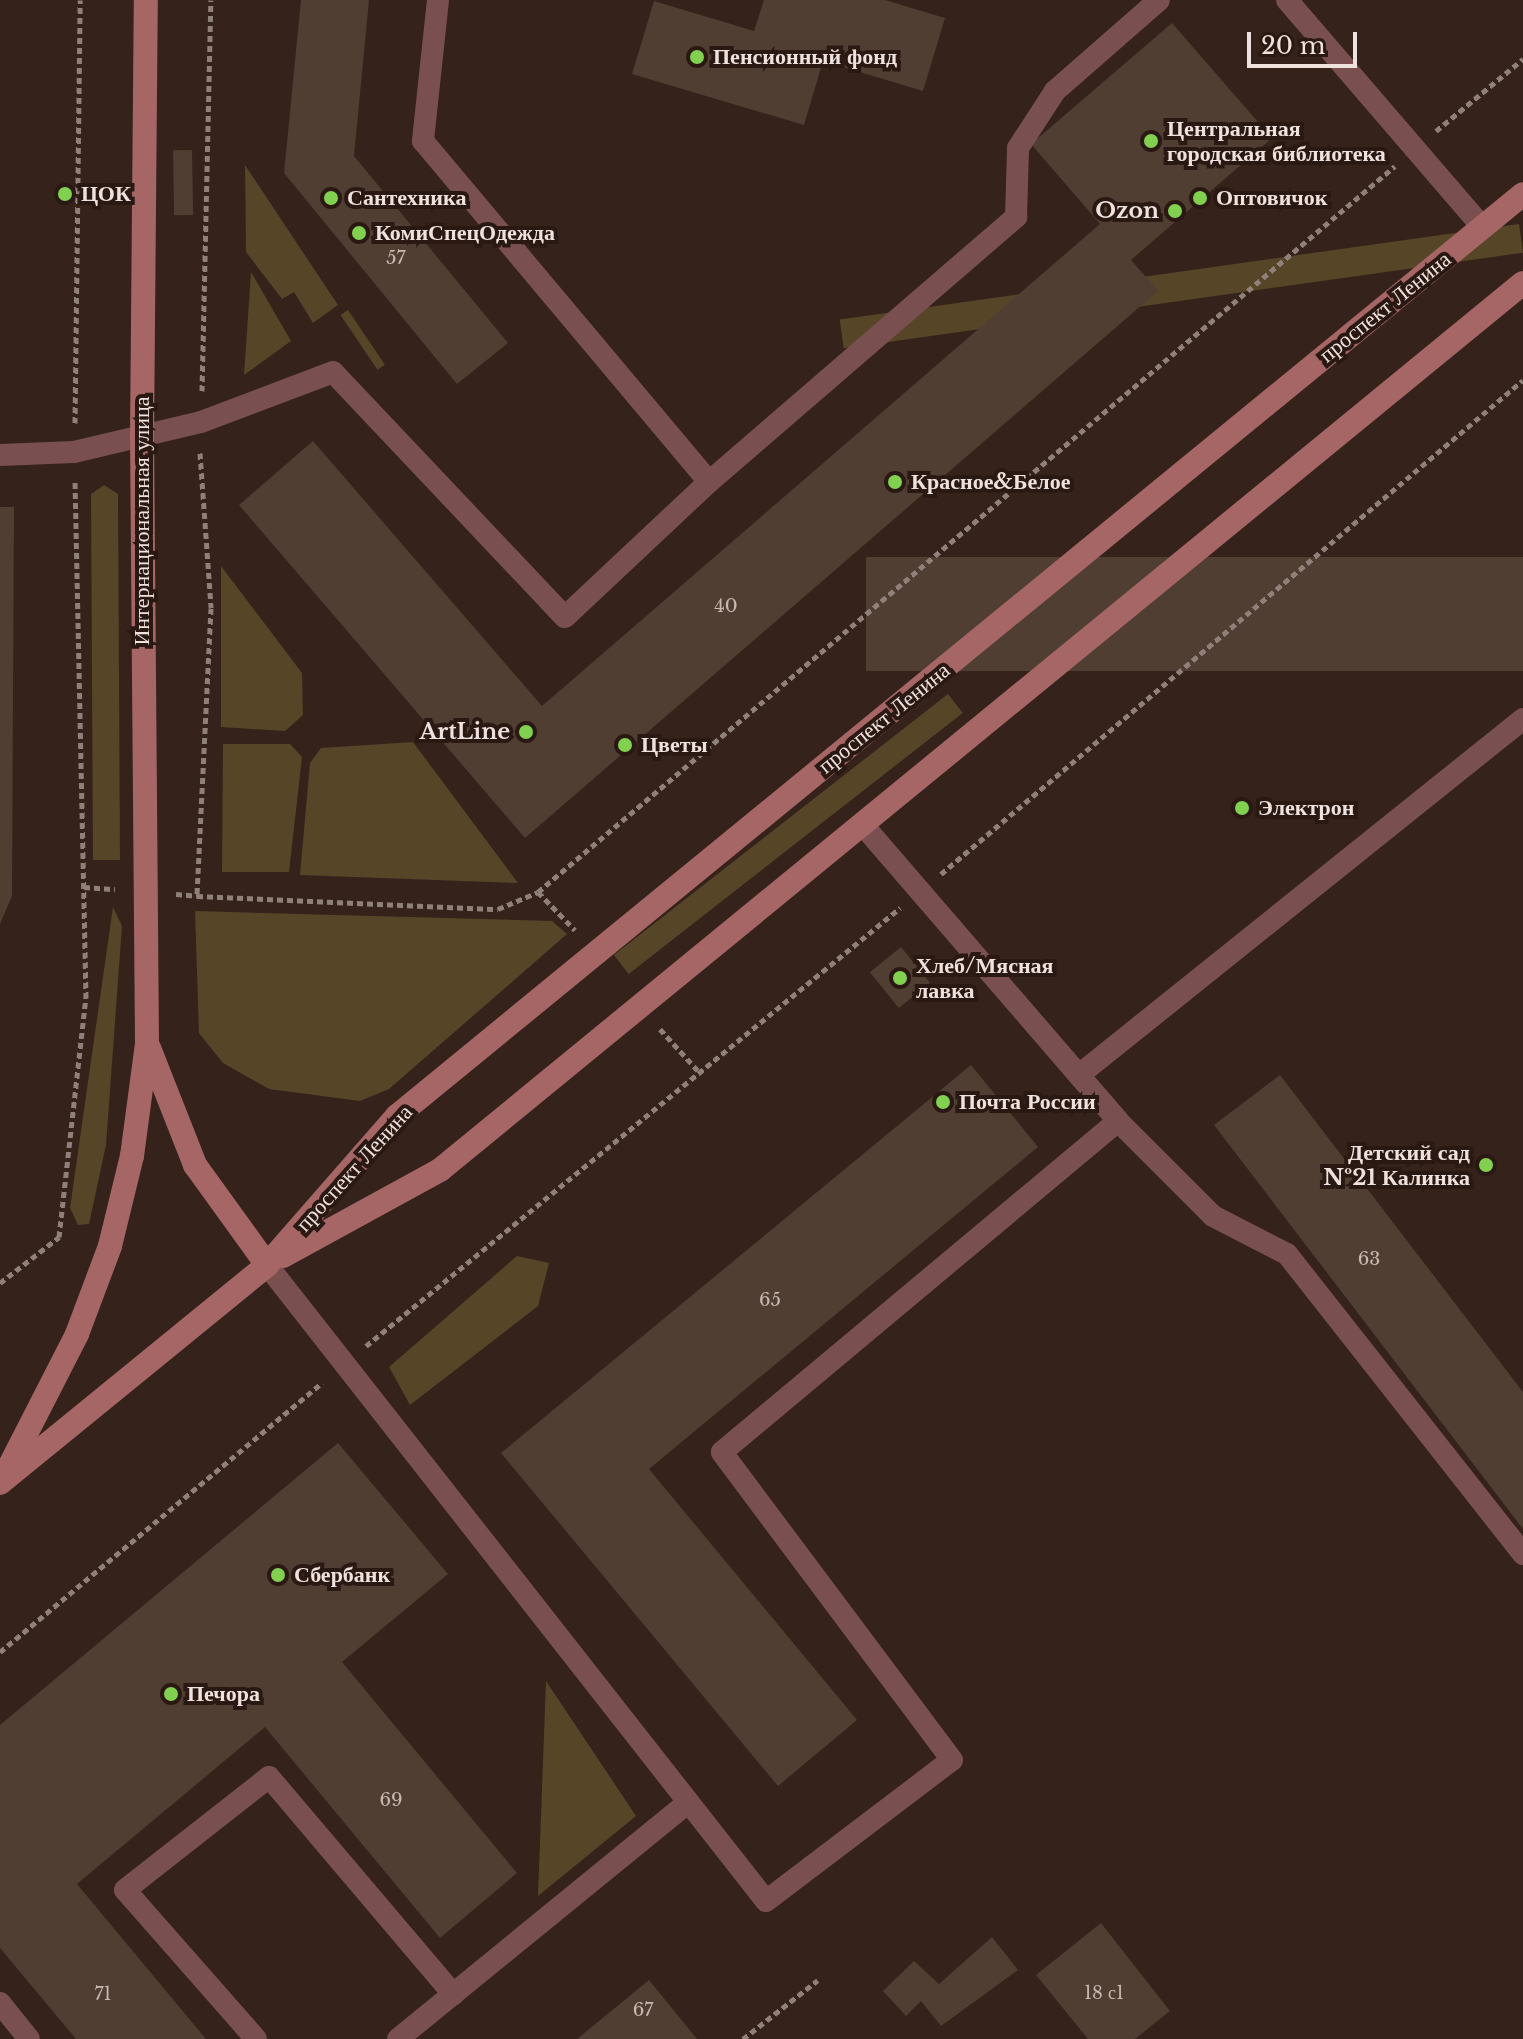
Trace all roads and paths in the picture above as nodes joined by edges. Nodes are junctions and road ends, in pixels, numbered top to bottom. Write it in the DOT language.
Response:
graph roads {
  1 [pos="146,0"];
  2 [pos="211,0"];
  3 [pos="438,0"];
  4 [pos="1159,0"];
  5 [pos="1287,0"];
  6 [pos="1523,59"];
  7 [pos="1413,151"];
  8 [pos="1523,194"];
  9 [pos="1482,227"];
  10 [pos="1523,283"];
  11 [pos="1523,380"];
  12 [pos="201,422"];
  13 [pos="142,436"];
  14 [pos="0,455"];
  15 [pos="709,482"];
  16 [pos="1523,719"];
  17 [pos="862,824"];
  18 [pos="84,887"];
  19 [pos="922,890"];
  20 [pos="538,892"];
  21 [pos="596,953"];
  22 [pos="640,1007"];
  23 [pos="147,1043"];
  24 [pos="701,1074"];
  25 [pos="1079,1075"];
  26 [pos="1118,1121"];
  27 [pos="267,1265"];
  28 [pos="0,1283"];
  29 [pos="346,1365"];
  30 [pos="1,1483"];
  31 [pos="1523,1554"];
  32 [pos="0,1652"];
  33 [pos="686,1804"];
  34 [pos="818,1980"];
  35 [pos="453,1994"];
  36 [pos="0,2003"];
  37 [pos="29,2039"];
  38 [pos="256,2039"];
  39 [pos="398,2039"];
  40 [pos="743,2039"];
  1 -- 13 [label="main road, Интернациональная улица"];
  2 -- 12 [label="path"];
  3 -- 15 [label="lane"];
  4 -- 15 [label="lane"];
  5 -- 7 [label="lane"];
  6 -- 7 [label="path"];
  7 -- 9 [label="lane"];
  7 -- 20 [label="path"];
  8 -- 9 [label="main road, проспект Ленина"];
  9 -- 21 [label="main road, проспект Ленина"];
  10 -- 17 [label="main road, проспект Ленина"];
  11 -- 19 [label="path"];
  12 -- 13 [label="lane"];
  12 -- 15 [label="lane"];
  12 -- 20 [label="path"];
  13 -- 14 [label="lane"];
  13 -- 23 [label="main road, Интернациональная улица"];
  16 -- 25 [label="lane"];
  17 -- 19 [label="lane"];
  17 -- 22 [label="main road, проспект Ленина"];
  18 -- 28 [label="path"];
  19 -- 24 [label="path"];
  19 -- 25 [label="lane"];
  20 -- 21 [label="path"];
  21 -- 27 [label="main road, проспект Ленина"];
  22 -- 24 [label="path"];
  22 -- 27 [label="main road, проспект Ленина"];
  23 -- 27 [label="main road, Интернациональная улица"];
  23 -- 30 [label="main road, Интернациональная улица"];
  24 -- 29 [label="path"];
  25 -- 26 [label="lane"];
  26 -- 31 [label="lane"];
  26 -- 33 [label="lane"];
  27 -- 29 [label="lane"];
  27 -- 30 [label="main road, проспект Ленина"];
  29 -- 32 [label="path"];
  29 -- 33 [label="lane"];
  33 -- 35 [label="lane"];
  34 -- 40 [label="path"];
  35 -- 38 [label="lane"];
  35 -- 39 [label="lane"];
  36 -- 37 [label="lane"];
}
